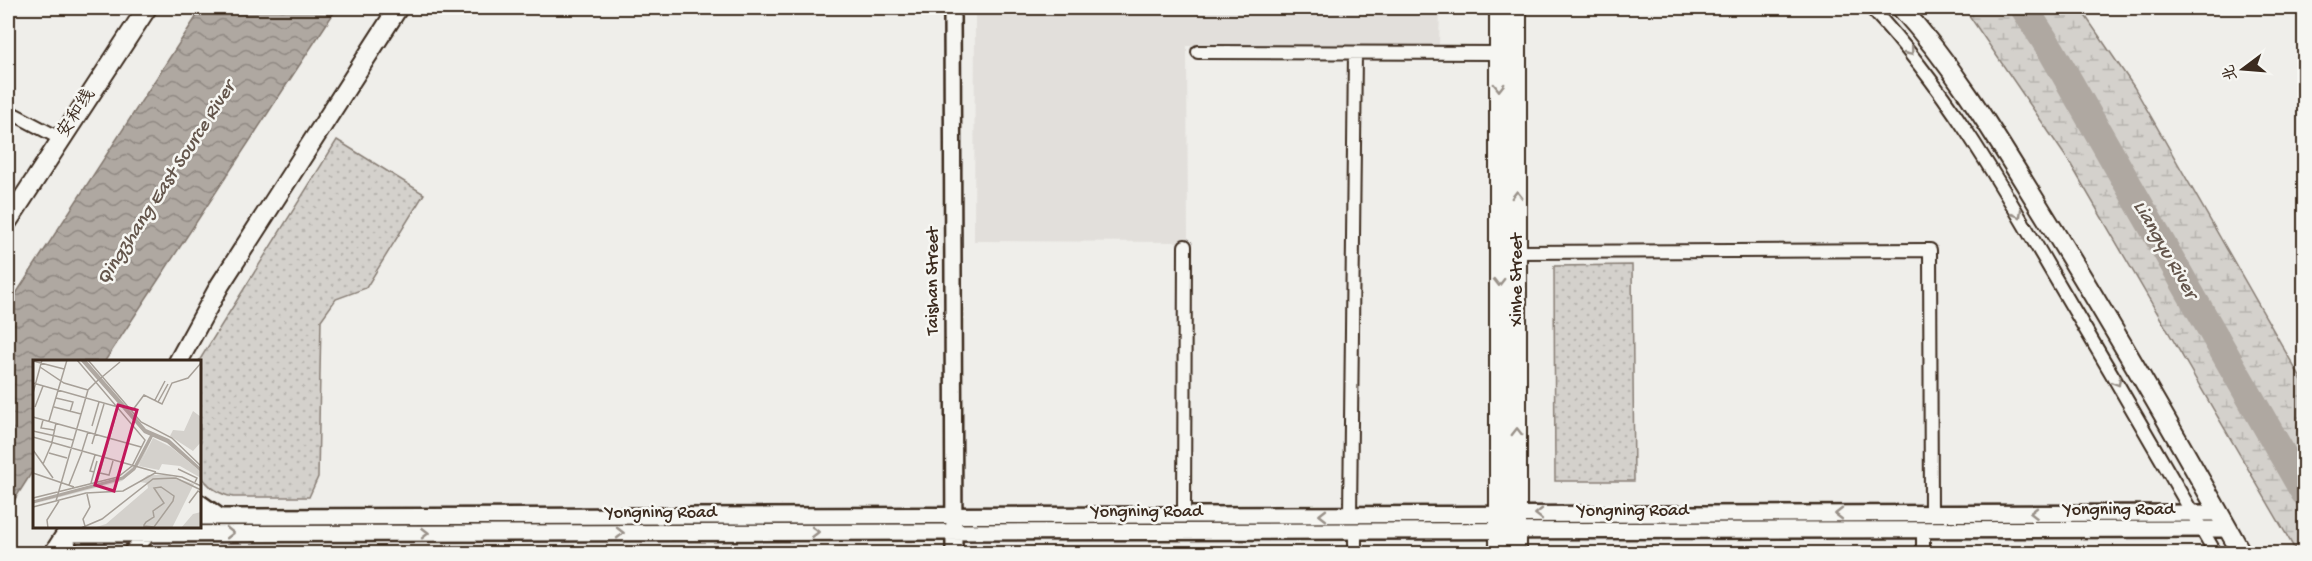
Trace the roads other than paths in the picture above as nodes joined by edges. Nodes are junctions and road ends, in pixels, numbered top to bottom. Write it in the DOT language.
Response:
graph roads {
  1 [pos="147,8"];
  2 [pos="398,8"];
  3 [pos="952,8"];
  4 [pos="1499,8"];
  5 [pos="1516,8"];
  6 [pos="1871,8"];
  7 [pos="1901,8"];
  8 [pos="1198,52"];
  9 [pos="1355,52"];
  10 [pos="1499,53"];
  11 [pos="8,111"];
  12 [pos="61,139"];
  13 [pos="8,221"];
  14 [pos="1185,246"];
  15 [pos="1517,252"];
  16 [pos="179,360"];
  17 [pos="201,504"];
  18 [pos="1931,513"];
  19 [pos="2193,513"];
  20 [pos="2219,513"];
  21 [pos="1184,515"];
  22 [pos="1350,515"];
  23 [pos="954,516"];
  24 [pos="201,517"];
  25 [pos="220,517"];
  26 [pos="1508,522"];
  27 [pos="2202,529"];
  28 [pos="2228,529"];
  29 [pos="69,530"];
  30 [pos="1923,530"];
  31 [pos="1355,531"];
  32 [pos="954,532"];
  33 [pos="148,534"];
  34 [pos="53,554"];
  35 [pos="69,554"];
  36 [pos="130,554"];
  37 [pos="954,554"];
  38 [pos="1355,554"];
  39 [pos="1499,554"];
  40 [pos="1516,554"];
  41 [pos="1923,554"];
  42 [pos="2216,554"];
  43 [pos="2242,554"];
  1 -- 12 [label="main road, 安和线"];
  2 -- 16 [label="main road"];
  3 -- 23 [label="street, Taishan Street"];
  4 -- 10 [label="main road, Xinhe Street"];
  15 -- 5 [label="main road, Xinhe Street, one-way"];
  6 -- 19 [label="street, one-way"];
  7 -- 20 [label="main road"];
  8 -- 9 [label="street"];
  9 -- 10 [label="street"];
  9 -- 22 [label="street"];
  10 -- 26 [label="main road, Xinhe Street, one-way"];
  11 -- 12 [label="street"];
  12 -- 13 [label="main road, 安和线"];
  14 -- 21 [label="street"];
  15 -- 18 [label="street"];
  26 -- 15 [label="main road, Xinhe Street, one-way"];
  17 -- 25 [label="street"];
  19 -- 18 [label="street, Yongning Road, one-way"];
  18 -- 26 [label="street, Yongning Road, one-way"];
  19 -- 20 [label="street, Yongning Road"];
  19 -- 27 [label="street"];
  20 -- 28 [label="main road"];
  22 -- 21 [label="street, Yongning Road, one-way"];
  21 -- 23 [label="street, Yongning Road"];
  22 -- 26 [label="street, Yongning Road"];
  23 -- 25 [label="street, Yongning Road"];
  23 -- 32 [label="street, Taishan Street"];
  24 -- 25 [label="street, Yongning Road"];
  26 -- 30 [label="street, Yongning Road"];
  26 -- 31 [label="street, Yongning Road"];
  26 -- 39 [label="main road, Xinhe Street"];
  26 -- 40 [label="main road, Xinhe Street"];
  27 -- 28 [label="street, Yongning Road"];
  27 -- 30 [label="street, Yongning Road"];
  27 -- 42 [label="street"];
  28 -- 43 [label="main road"];
  29 -- 33 [label="street, Yongning Road"];
  29 -- 34 [label="main road"];
  29 -- 35 [label="street"];
  30 -- 41 [label="street"];
  31 -- 32 [label="street, Yongning Road"];
  31 -- 38 [label="street"];
  33 -- 32 [label="street, Yongning Road, one-way"];
  32 -- 37 [label="street, Taishan Street"];
  33 -- 36 [label="street"];
}
